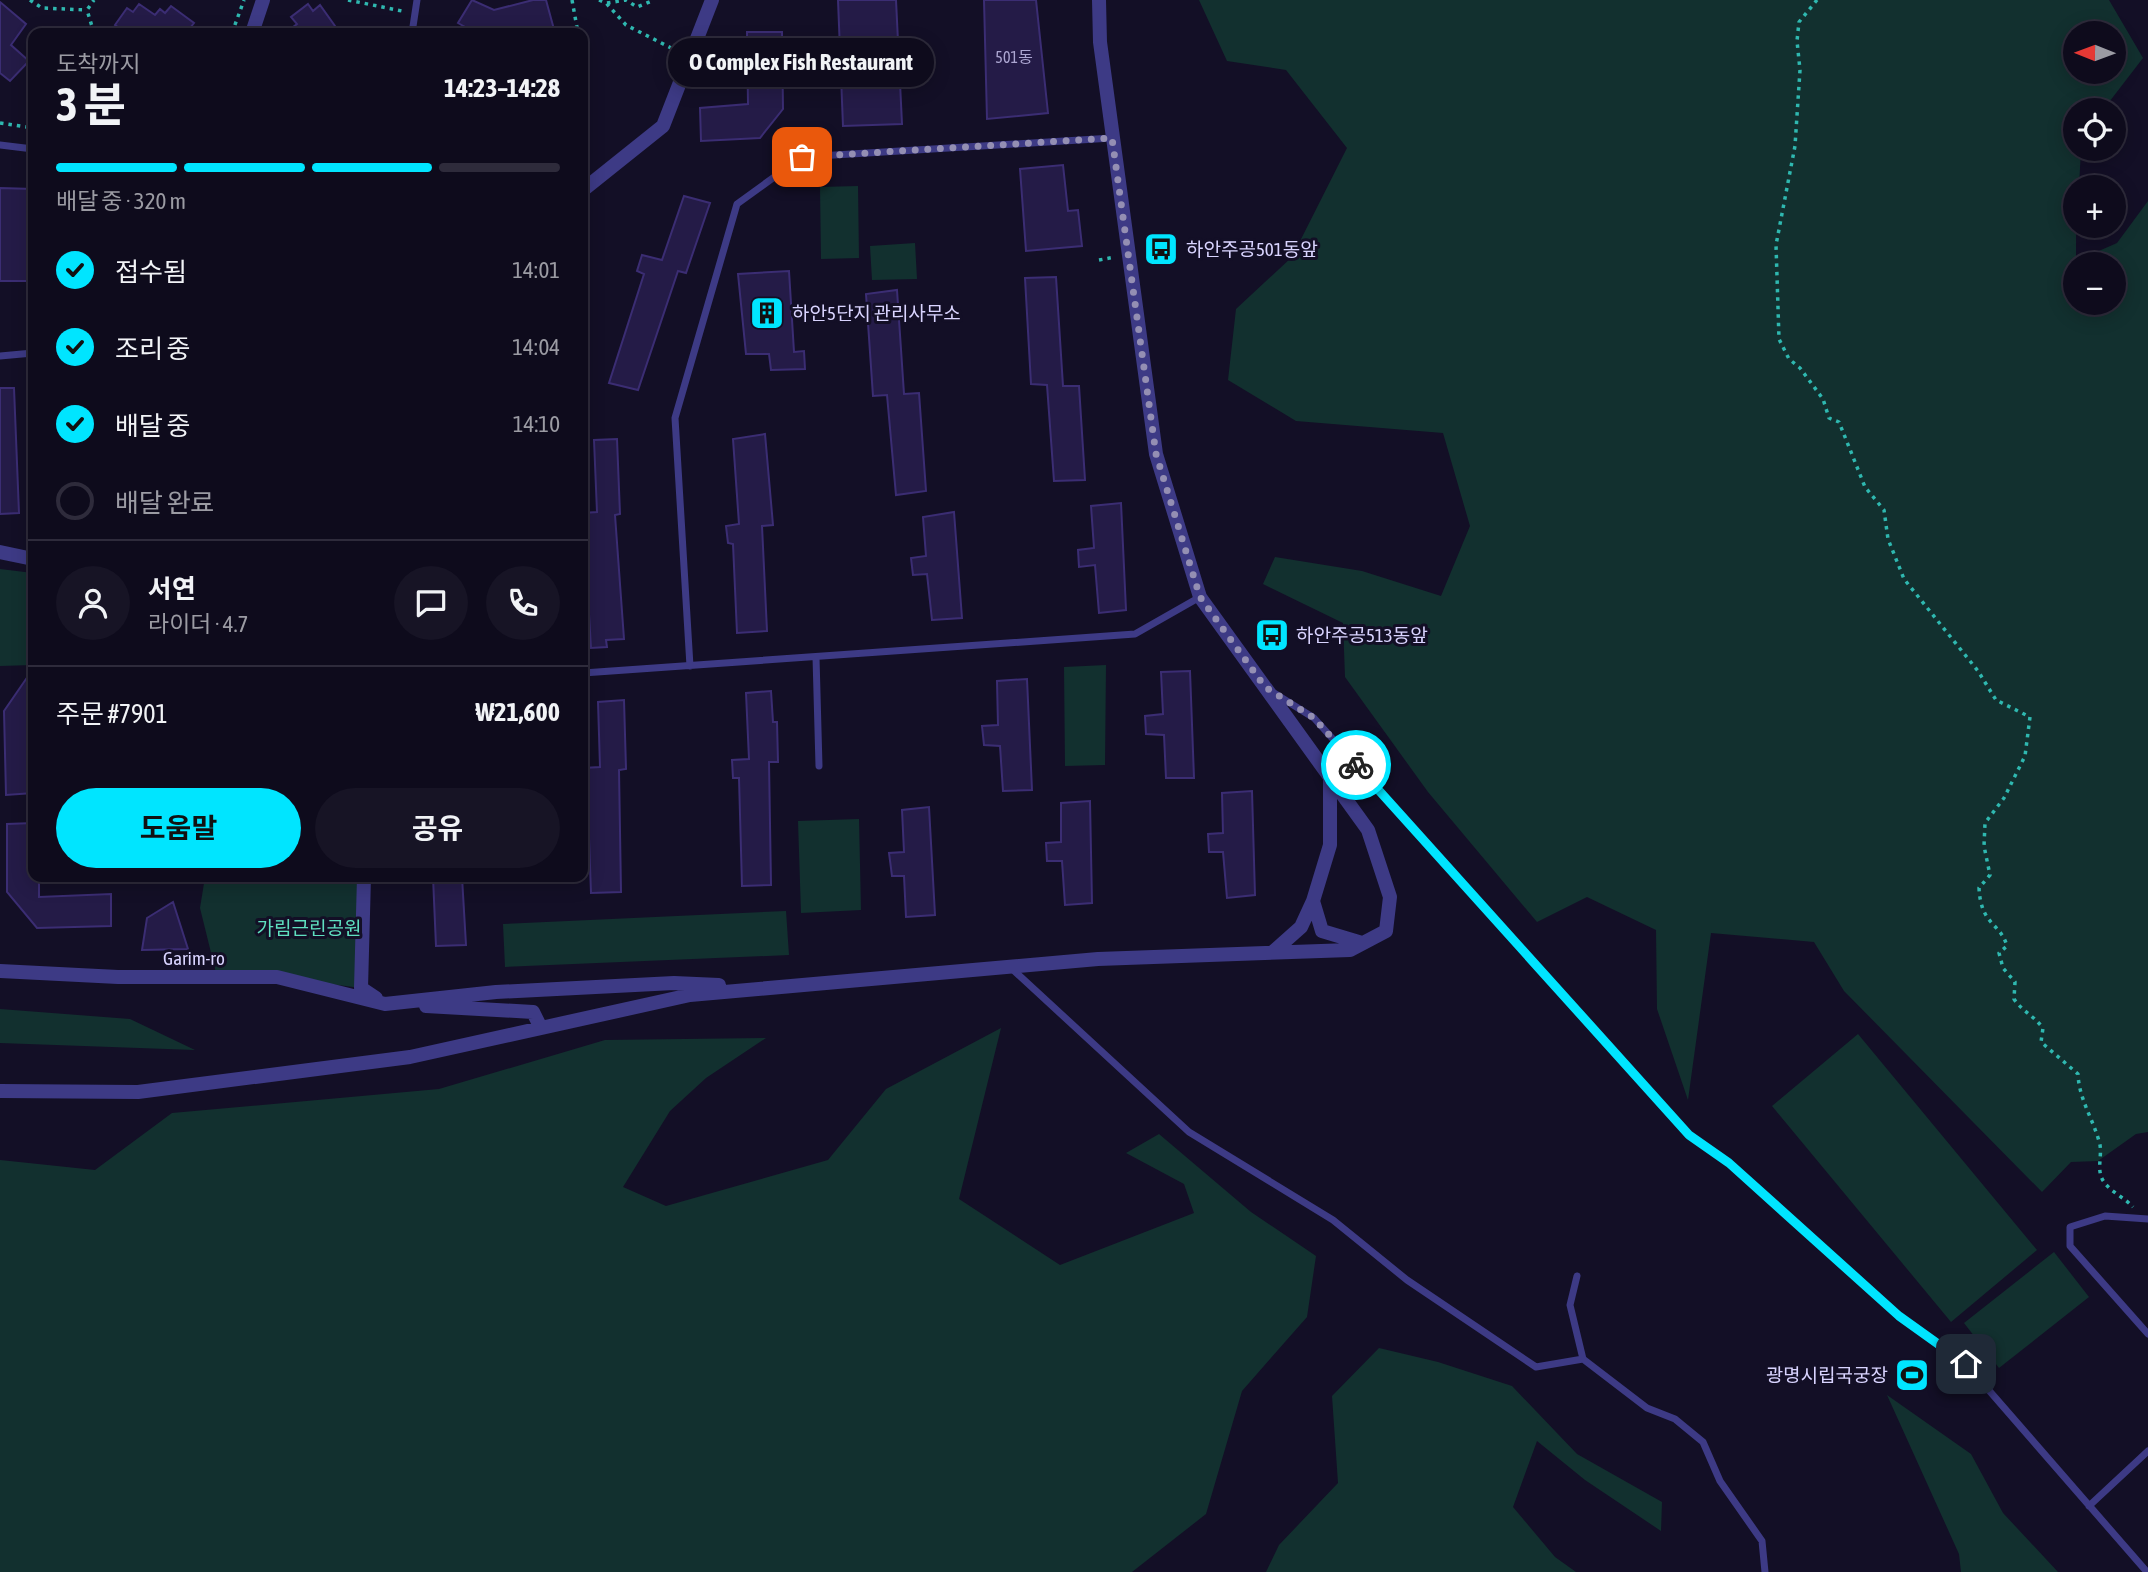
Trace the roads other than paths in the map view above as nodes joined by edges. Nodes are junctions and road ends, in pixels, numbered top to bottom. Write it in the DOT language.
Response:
graph roads {
  1 [pos="263,0"];
  2 [pos="417,0"];
  3 [pos="712,0"];
  4 [pos="1099,0"];
  5 [pos="254,28"];
  6 [pos="413,28"];
  7 [pos="1112,138"];
  8 [pos="0,145"];
  9 [pos="28,148"];
  10 [pos="588,186"];
  11 [pos="28,353"];
  12 [pos="0,356"];
  13 [pos="0,552"];
  14 [pos="28,558"];
  15 [pos="1200,597"];
  16 [pos="816,657"];
  17 [pos="690,666"];
  18 [pos="588,673"];
  19 [pos="1265,687"];
  20 [pos="819,766"];
  21 [pos="1330,779"];
  22 [pos="364,882"];
  23 [pos="1313,901"];
  24 [pos="1362,943"];
  25 [pos="1274,951"];
  26 [pos="1010,967"];
  27 [pos="0,971"];
  28 [pos="776,988"];
  29 [pos="385,1004"];
  30 [pos="541,1028"];
  31 [pos="0,1091"];
  32 [pos="2146,1219"];
  33 [pos="1577,1276"];
  34 [pos="2148,1334"];
  35 [pos="1583,1359"];
  36 [pos="2148,1451"];
  37 [pos="2089,1506"];
  38 [pos="1765,1572"];
  39 [pos="2147,1572"];
  1 -- 5 [label="street"];
  2 -- 6 [label="lane"];
  3 -- 10 [label="street"];
  4 -- 7 [label="street"];
  7 -- 15 [label="street"];
  7 -- 17 [label="lane"];
  8 -- 9 [label="lane"];
  11 -- 12 [label="lane"];
  13 -- 14 [label="street"];
  15 -- 16 [label="lane"];
  15 -- 19 [label="street"];
  16 -- 17 [label="lane"];
  16 -- 20 [label="lane"];
  17 -- 18 [label="lane"];
  19 -- 21 [label="street"];
  19 -- 37 [label="lane"];
  21 -- 23 [label="street"];
  21 -- 24 [label="street"];
  22 -- 29 [label="street"];
  23 -- 24 [label="street"];
  23 -- 25 [label="street"];
  24 -- 25 [label="street"];
  25 -- 26 [label="street"];
  26 -- 28 [label="street"];
  26 -- 35 [label="lane"];
  27 -- 29 [label="street, Garim-ro"];
  28 -- 29 [label="street"];
  28 -- 30 [label="street"];
  29 -- 30 [label="street"];
  30 -- 31 [label="street"];
  32 -- 34 [label="lane"];
  33 -- 35 [label="lane"];
  35 -- 38 [label="lane"];
  36 -- 37 [label="lane"];
  37 -- 39 [label="lane"];
}
